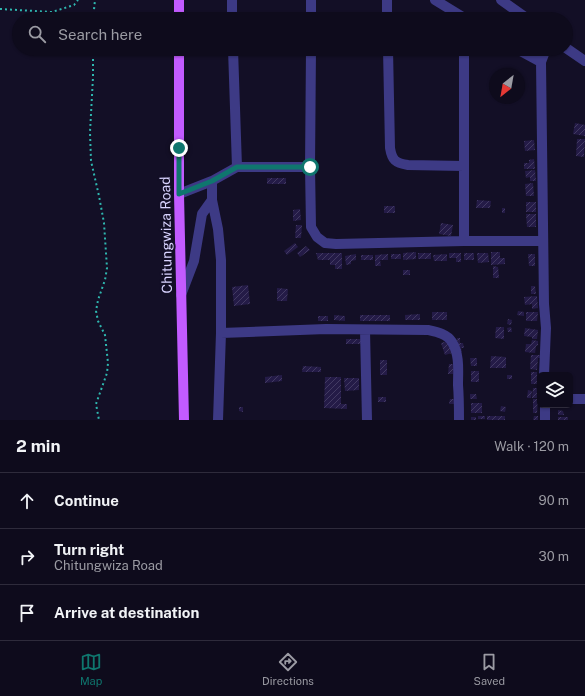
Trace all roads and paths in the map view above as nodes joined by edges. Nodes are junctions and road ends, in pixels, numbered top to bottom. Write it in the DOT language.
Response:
graph roads {
  1 [pos="78,0"];
  2 [pos="95,0"];
  3 [pos="179,0"];
  4 [pos="232,0"];
  5 [pos="311,0"];
  6 [pos="387,0"];
  7 [pos="435,0"];
  8 [pos="501,0"];
  9 [pos="0,9"];
  10 [pos="94,12"];
  11 [pos="179,12"];
  12 [pos="232,12"];
  13 [pos="311,12"];
  14 [pos="387,12"];
  15 [pos="454,12"];
  16 [pos="518,12"];
  17 [pos="573,53"];
  18 [pos="93,56"];
  19 [pos="179,56"];
  20 [pos="233,56"];
  21 [pos="311,56"];
  22 [pos="388,56"];
  23 [pos="464,56"];
  24 [pos="530,56"];
  25 [pos="543,56"];
  26 [pos="585,61"];
  27 [pos="541,62"];
  28 [pos="464,166"];
  29 [pos="237,167"];
  30 [pos="310,167"];
  31 [pos="212,181"];
  32 [pos="179,194"];
  33 [pos="212,200"];
  34 [pos="464,241"];
  35 [pos="543,241"];
  36 [pos="181,295"];
  37 [pos="365,330"];
  38 [pos="221,333"];
  39 [pos="544,372"];
  40 [pos="573,399"];
  41 [pos="585,399"];
  42 [pos="545,408"];
  43 [pos="99,420"];
  44 [pos="184,420"];
  45 [pos="218,420"];
  46 [pos="367,420"];
  47 [pos="459,420"];
  48 [pos="545,420"];
  1 -- 9 [label="path"];
  2 -- 10 [label="path"];
  3 -- 11 [label="main road"];
  4 -- 12 [label="street"];
  5 -- 13 [label="street"];
  6 -- 14 [label="street"];
  7 -- 15 [label="street"];
  8 -- 16 [label="street"];
  17 -- 26 [label="street"];
  18 -- 43 [label="path"];
  19 -- 32 [label="main road, Chitungwiza Road"];
  20 -- 29 [label="street"];
  21 -- 30 [label="street"];
  22 -- 28 [label="street"];
  23 -- 28 [label="street"];
  24 -- 27 [label="street"];
  25 -- 27 [label="street"];
  27 -- 35 [label="street"];
  28 -- 34 [label="street"];
  29 -- 30 [label="street"];
  29 -- 31 [label="street"];
  30 -- 34 [label="street"];
  31 -- 32 [label="street"];
  31 -- 33 [label="street"];
  32 -- 36 [label="main road, Chitungwiza Road"];
  33 -- 36 [label="street"];
  33 -- 38 [label="street"];
  34 -- 35 [label="street"];
  35 -- 39 [label="street"];
  36 -- 44 [label="main road, Chitungwiza Road"];
  37 -- 38 [label="street"];
  37 -- 46 [label="street"];
  37 -- 47 [label="street"];
  38 -- 45 [label="street"];
  40 -- 41 [label="street"];
  42 -- 48 [label="street"];
}
